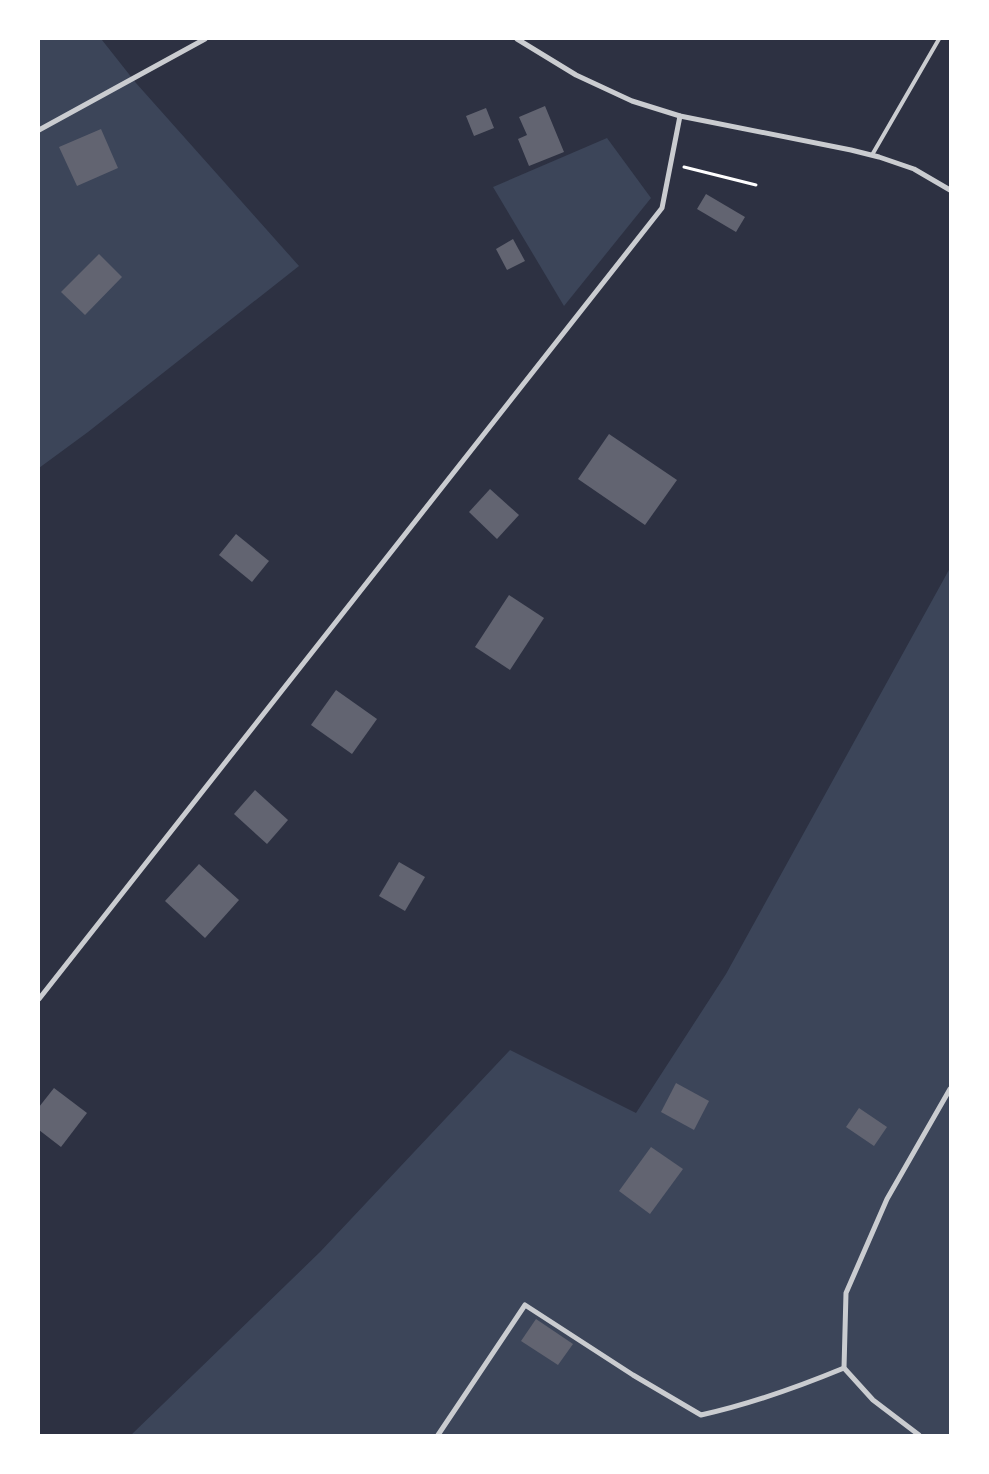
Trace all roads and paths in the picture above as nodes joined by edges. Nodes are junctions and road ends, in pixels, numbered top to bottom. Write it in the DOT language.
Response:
graph roads {
  1 [pos="205,39"];
  2 [pos="517,39"];
  3 [pos="939,39"];
  4 [pos="680,116"];
  5 [pos="39,130"];
  6 [pos="872,155"];
  7 [pos="670,164"];
  8 [pos="756,186"];
  9 [pos="950,190"];
  10 [pos="39,998"];
  11 [pos="950,1089"];
  12 [pos="844,1368"];
  13 [pos="438,1435"];
  14 [pos="919,1435"];
  1 -- 5 [label="street"];
  2 -- 4 [label="street"];
  3 -- 6 [label="lane"];
  4 -- 6 [label="street"];
  4 -- 7 [label="street"];
  6 -- 9 [label="street"];
  7 -- 8 [label="path"];
  7 -- 10 [label="street"];
  11 -- 12 [label="street"];
  12 -- 13 [label="street"];
  12 -- 14 [label="street"];
}
